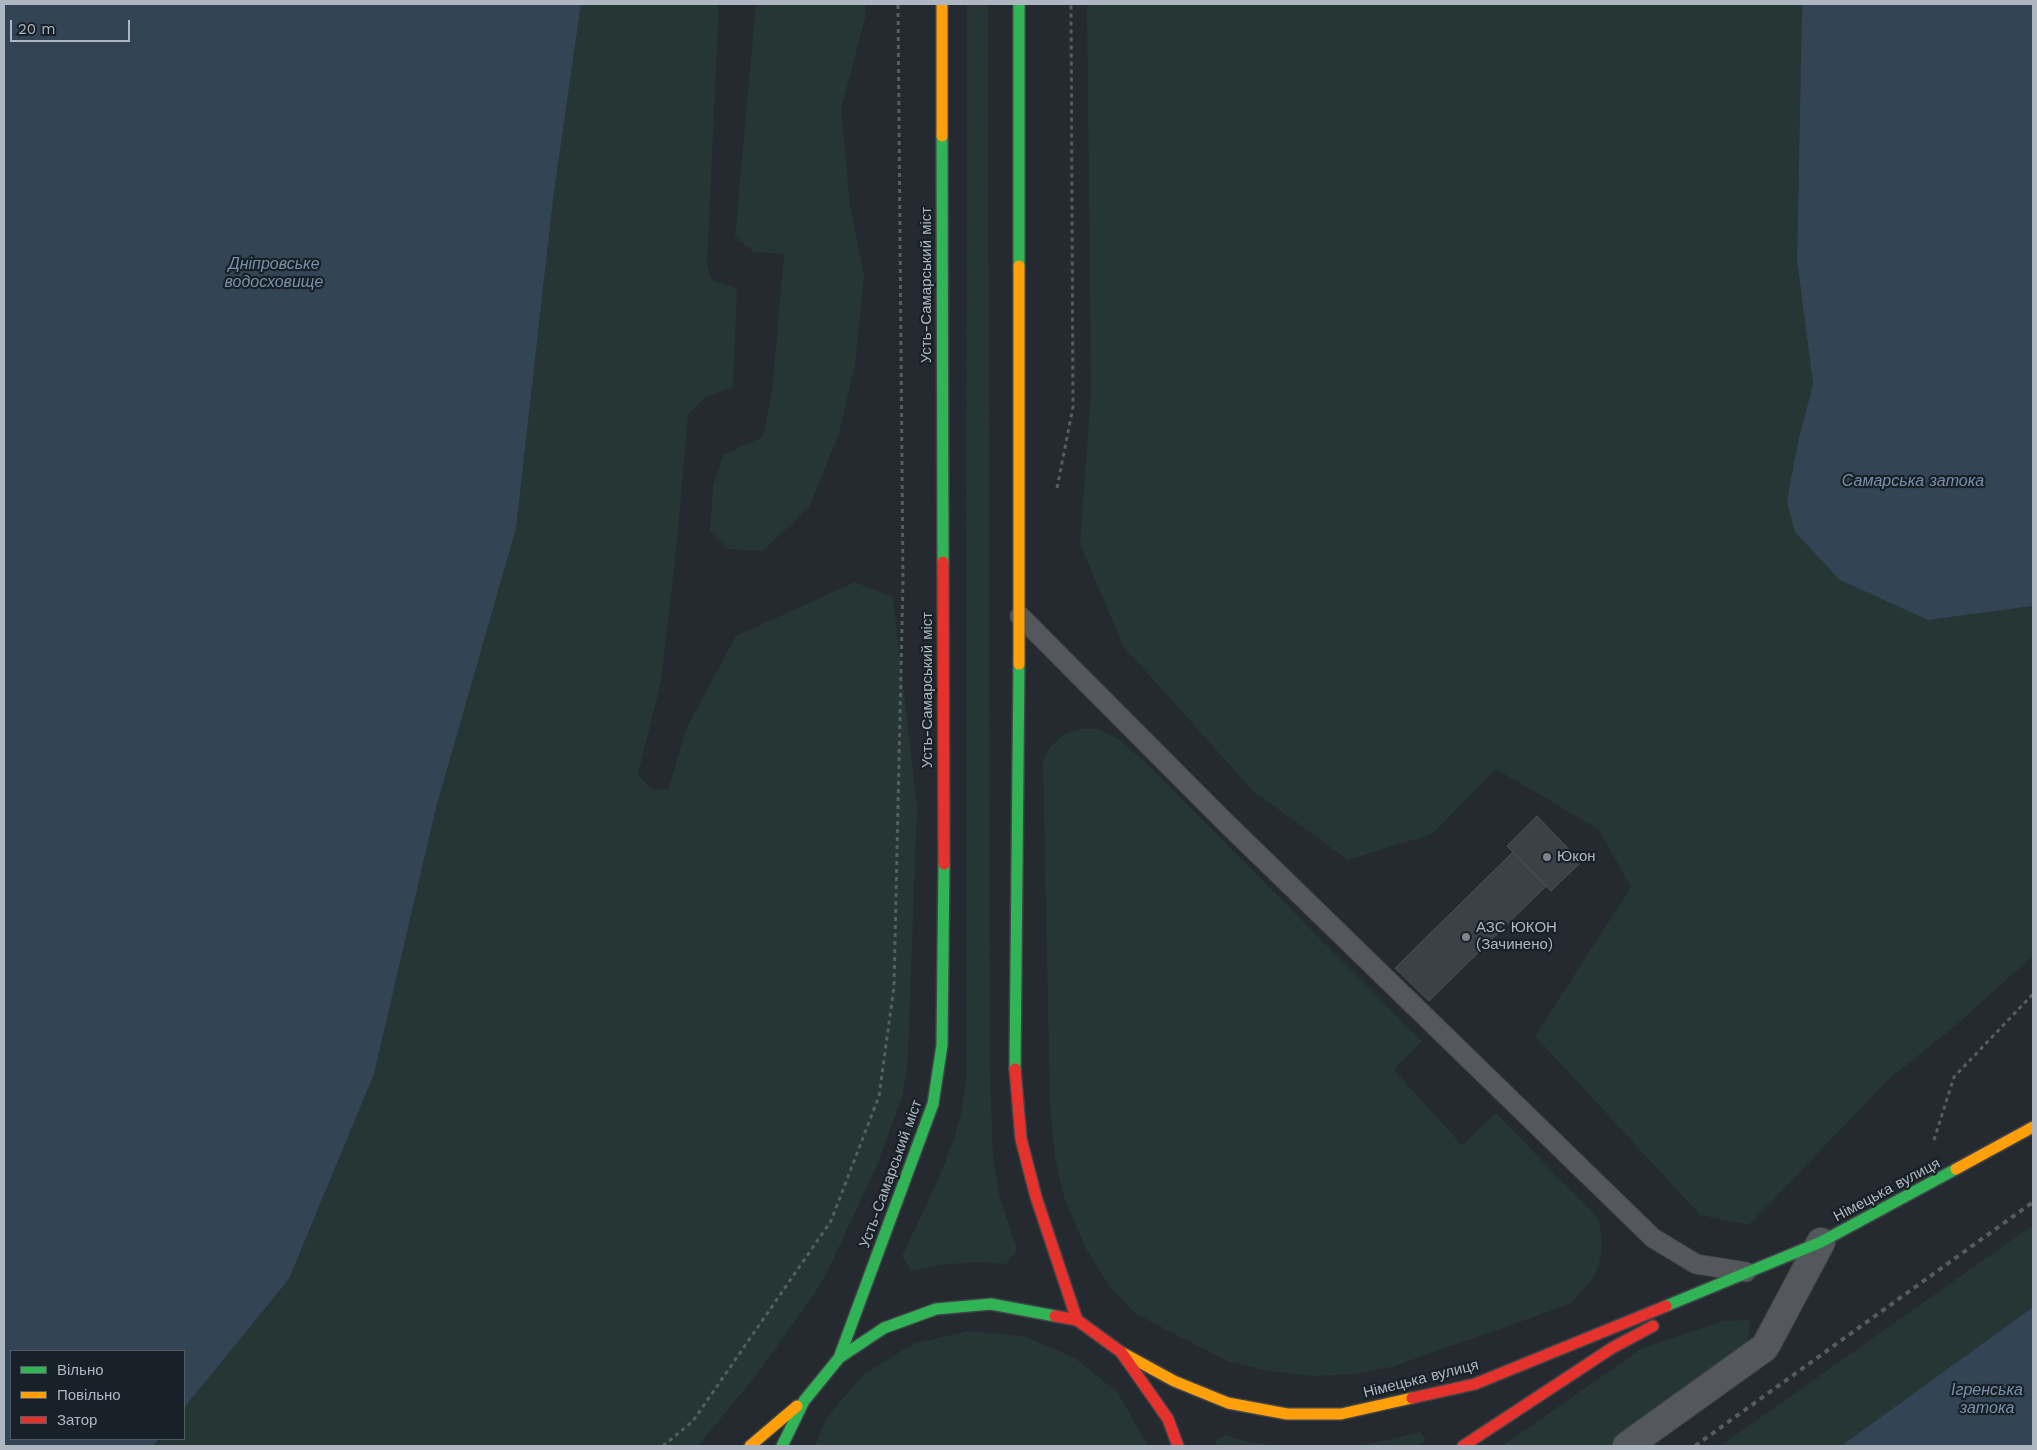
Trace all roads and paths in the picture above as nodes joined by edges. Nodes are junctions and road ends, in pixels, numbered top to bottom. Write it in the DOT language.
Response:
graph roads {
  1 [pos="898,4"];
  2 [pos="942,4"];
  3 [pos="1019,4"];
  4 [pos="1071,4"];
  5 [pos="1056,494"];
  6 [pos="1020,616"];
  7 [pos="2033,994"];
  8 [pos="2033,1127"];
  9 [pos="1918,1190"];
  10 [pos="1821,1242"];
  11 [pos="1751,1272"];
  12 [pos="1077,1320"];
  13 [pos="1121,1352"];
  14 [pos="839,1358"];
  15 [pos="804,1400"];
  16 [pos="663,1446"];
  17 [pos="750,1446"];
  18 [pos="782,1446"];
  19 [pos="1178,1446"];
  20 [pos="1463,1446"];
  21 [pos="1627,1446"];
  1 -- 16 [label="path"];
  2 -- 14 [label="main road, Усть-Самарський міст"];
  3 -- 6 [label="main road"];
  4 -- 5 [label="path"];
  6 -- 11 [label="lane"];
  6 -- 12 [label="main road"];
  7 -- 9 [label="path"];
  8 -- 9 [label="main road, Німецька вулиця"];
  9 -- 10 [label="main road, Німецька вулиця"];
  10 -- 11 [label="main road, Німецька вулиця"];
  10 -- 21 [label="street"];
  11 -- 13 [label="main road, Німецька вулиця"];
  11 -- 20 [label="main road, Німецька вулиця"];
  12 -- 13 [label="main road"];
  12 -- 14 [label="main road"];
  13 -- 19 [label="main road"];
  14 -- 15 [label="main road"];
  15 -- 17 [label="main road"];
  15 -- 18 [label="main road"];
}
